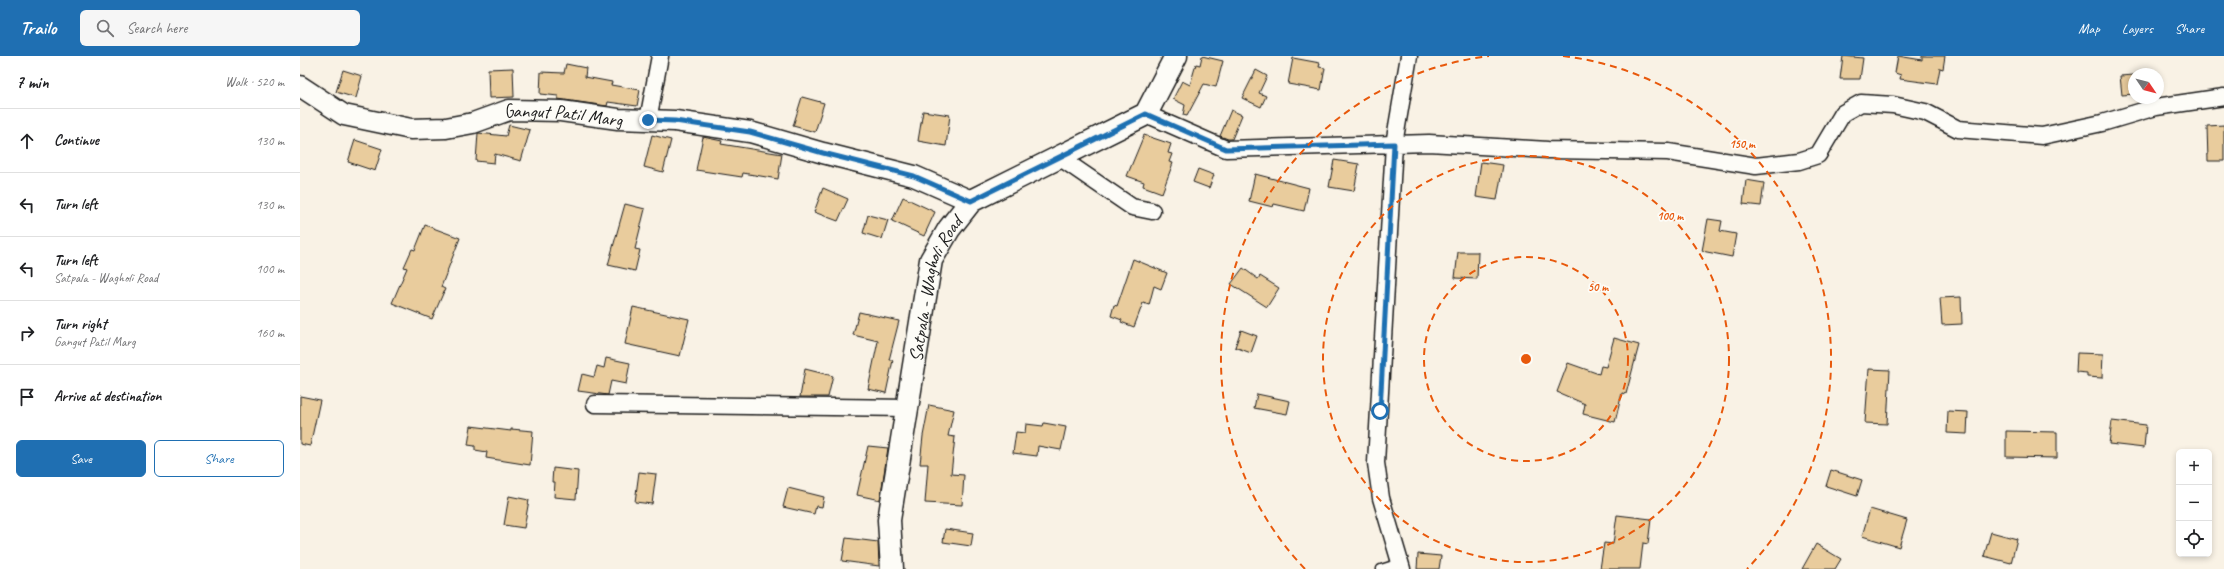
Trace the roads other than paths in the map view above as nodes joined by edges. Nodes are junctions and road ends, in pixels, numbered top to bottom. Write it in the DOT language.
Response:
graph roads {
  1 [pos="660,56"];
  2 [pos="1176,56"];
  3 [pos="1409,56"];
  4 [pos="300,86"];
  5 [pos="2224,97"];
  6 [pos="1146,114"];
  7 [pos="648,120"];
  8 [pos="1394,144"];
  9 [pos="1059,157"];
  10 [pos="971,201"];
  11 [pos="1152,211"];
  12 [pos="595,404"];
  13 [pos="908,408"];
  14 [pos="1401,566"];
  15 [pos="892,569"];
  16 [pos="1381,569"];
  1 -- 7 [label="street"];
  2 -- 6 [label="main road"];
  3 -- 8 [label="street"];
  4 -- 7 [label="street, Gangut Patil Marg"];
  5 -- 8 [label="street"];
  6 -- 8 [label="street"];
  6 -- 9 [label="main road, Satpala - Wagholi Road"];
  7 -- 10 [label="street, Gangut Patil Marg"];
  8 -- 14 [label="street"];
  9 -- 10 [label="main road, Satpala - Wagholi Road"];
  9 -- 11 [label="street"];
  10 -- 13 [label="main road, Satpala - Wagholi Road"];
  12 -- 13 [label="street"];
  13 -- 15 [label="main road, Satpala - Wagholi Road"];
  14 -- 16 [label="lane"];
}
